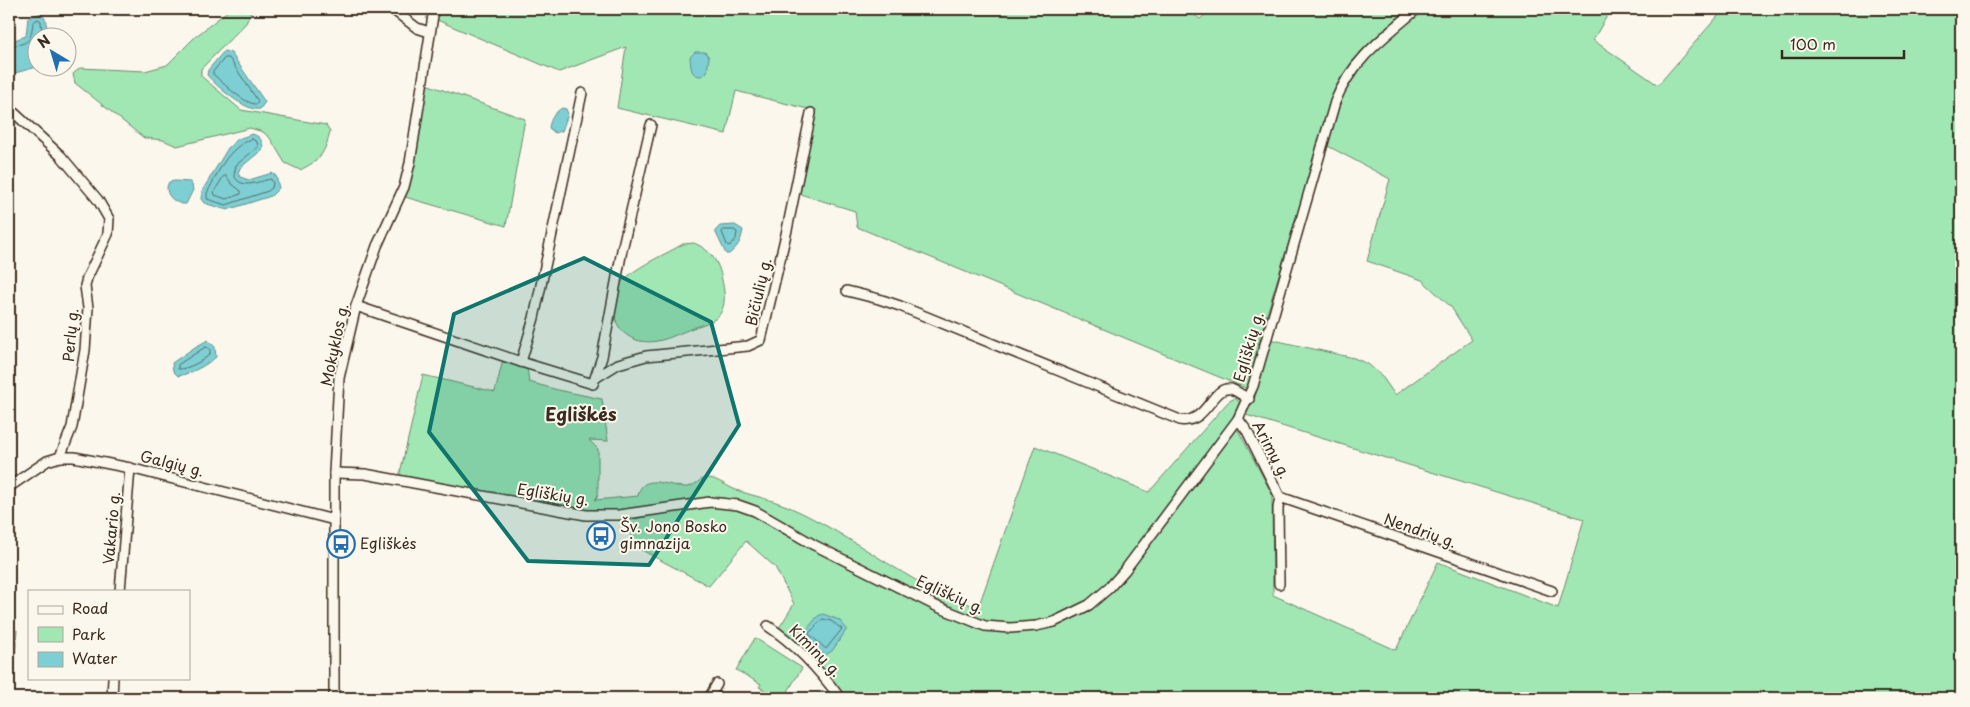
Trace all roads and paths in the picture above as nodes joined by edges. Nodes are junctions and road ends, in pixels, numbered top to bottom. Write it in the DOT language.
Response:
graph roads {
  1 [pos="392,9"];
  2 [pos="434,9"];
  3 [pos="1417,9"];
  4 [pos="429,32"];
  5 [pos="582,93"];
  6 [pos="9,108"];
  7 [pos="811,113"];
  8 [pos="651,125"];
  9 [pos="847,291"];
  10 [pos="356,306"];
  11 [pos="521,362"];
  12 [pos="595,381"];
  13 [pos="1249,399"];
  14 [pos="1238,419"];
  15 [pos="60,457"];
  16 [pos="130,468"];
  17 [pos="334,473"];
  18 [pos="9,487"];
  19 [pos="1280,497"];
  20 [pos="334,520"];
  21 [pos="1279,584"];
  22 [pos="120,590"];
  23 [pos="1552,591"];
  24 [pos="768,626"];
  25 [pos="113,680"];
  26 [pos="718,684"];
  27 [pos="112,698"];
  28 [pos="334,698"];
  29 [pos="709,698"];
  30 [pos="840,698"];
  1 -- 4 [label="street"];
  2 -- 4 [label="street, Mokyklos g."];
  3 -- 13 [label="street, Egliškių g."];
  4 -- 10 [label="street, Mokyklos g."];
  5 -- 11 [label="street"];
  6 -- 15 [label="street, Perlų g."];
  7 -- 12 [label="street, Bičiulių g."];
  8 -- 12 [label="street"];
  9 -- 13 [label="street"];
  10 -- 11 [label="street"];
  10 -- 17 [label="street, Mokyklos g."];
  11 -- 12 [label="street"];
  13 -- 14 [label="street, Egliškių g."];
  14 -- 17 [label="street, Egliškių g."];
  14 -- 19 [label="street, Arimų g."];
  15 -- 16 [label="street, Galgių g."];
  15 -- 18 [label="street, Galgių g."];
  16 -- 20 [label="street, Galgių g."];
  16 -- 22 [label="street, Vakario g."];
  17 -- 20 [label="street, Mokyklos g."];
  19 -- 21 [label="street, Arimų g."];
  19 -- 23 [label="street, Nendrių g."];
  20 -- 28 [label="street, Mokyklos g."];
  24 -- 30 [label="street, Kiminų g."];
  25 -- 27 [label="street"];
  26 -- 29 [label="street"];
}
